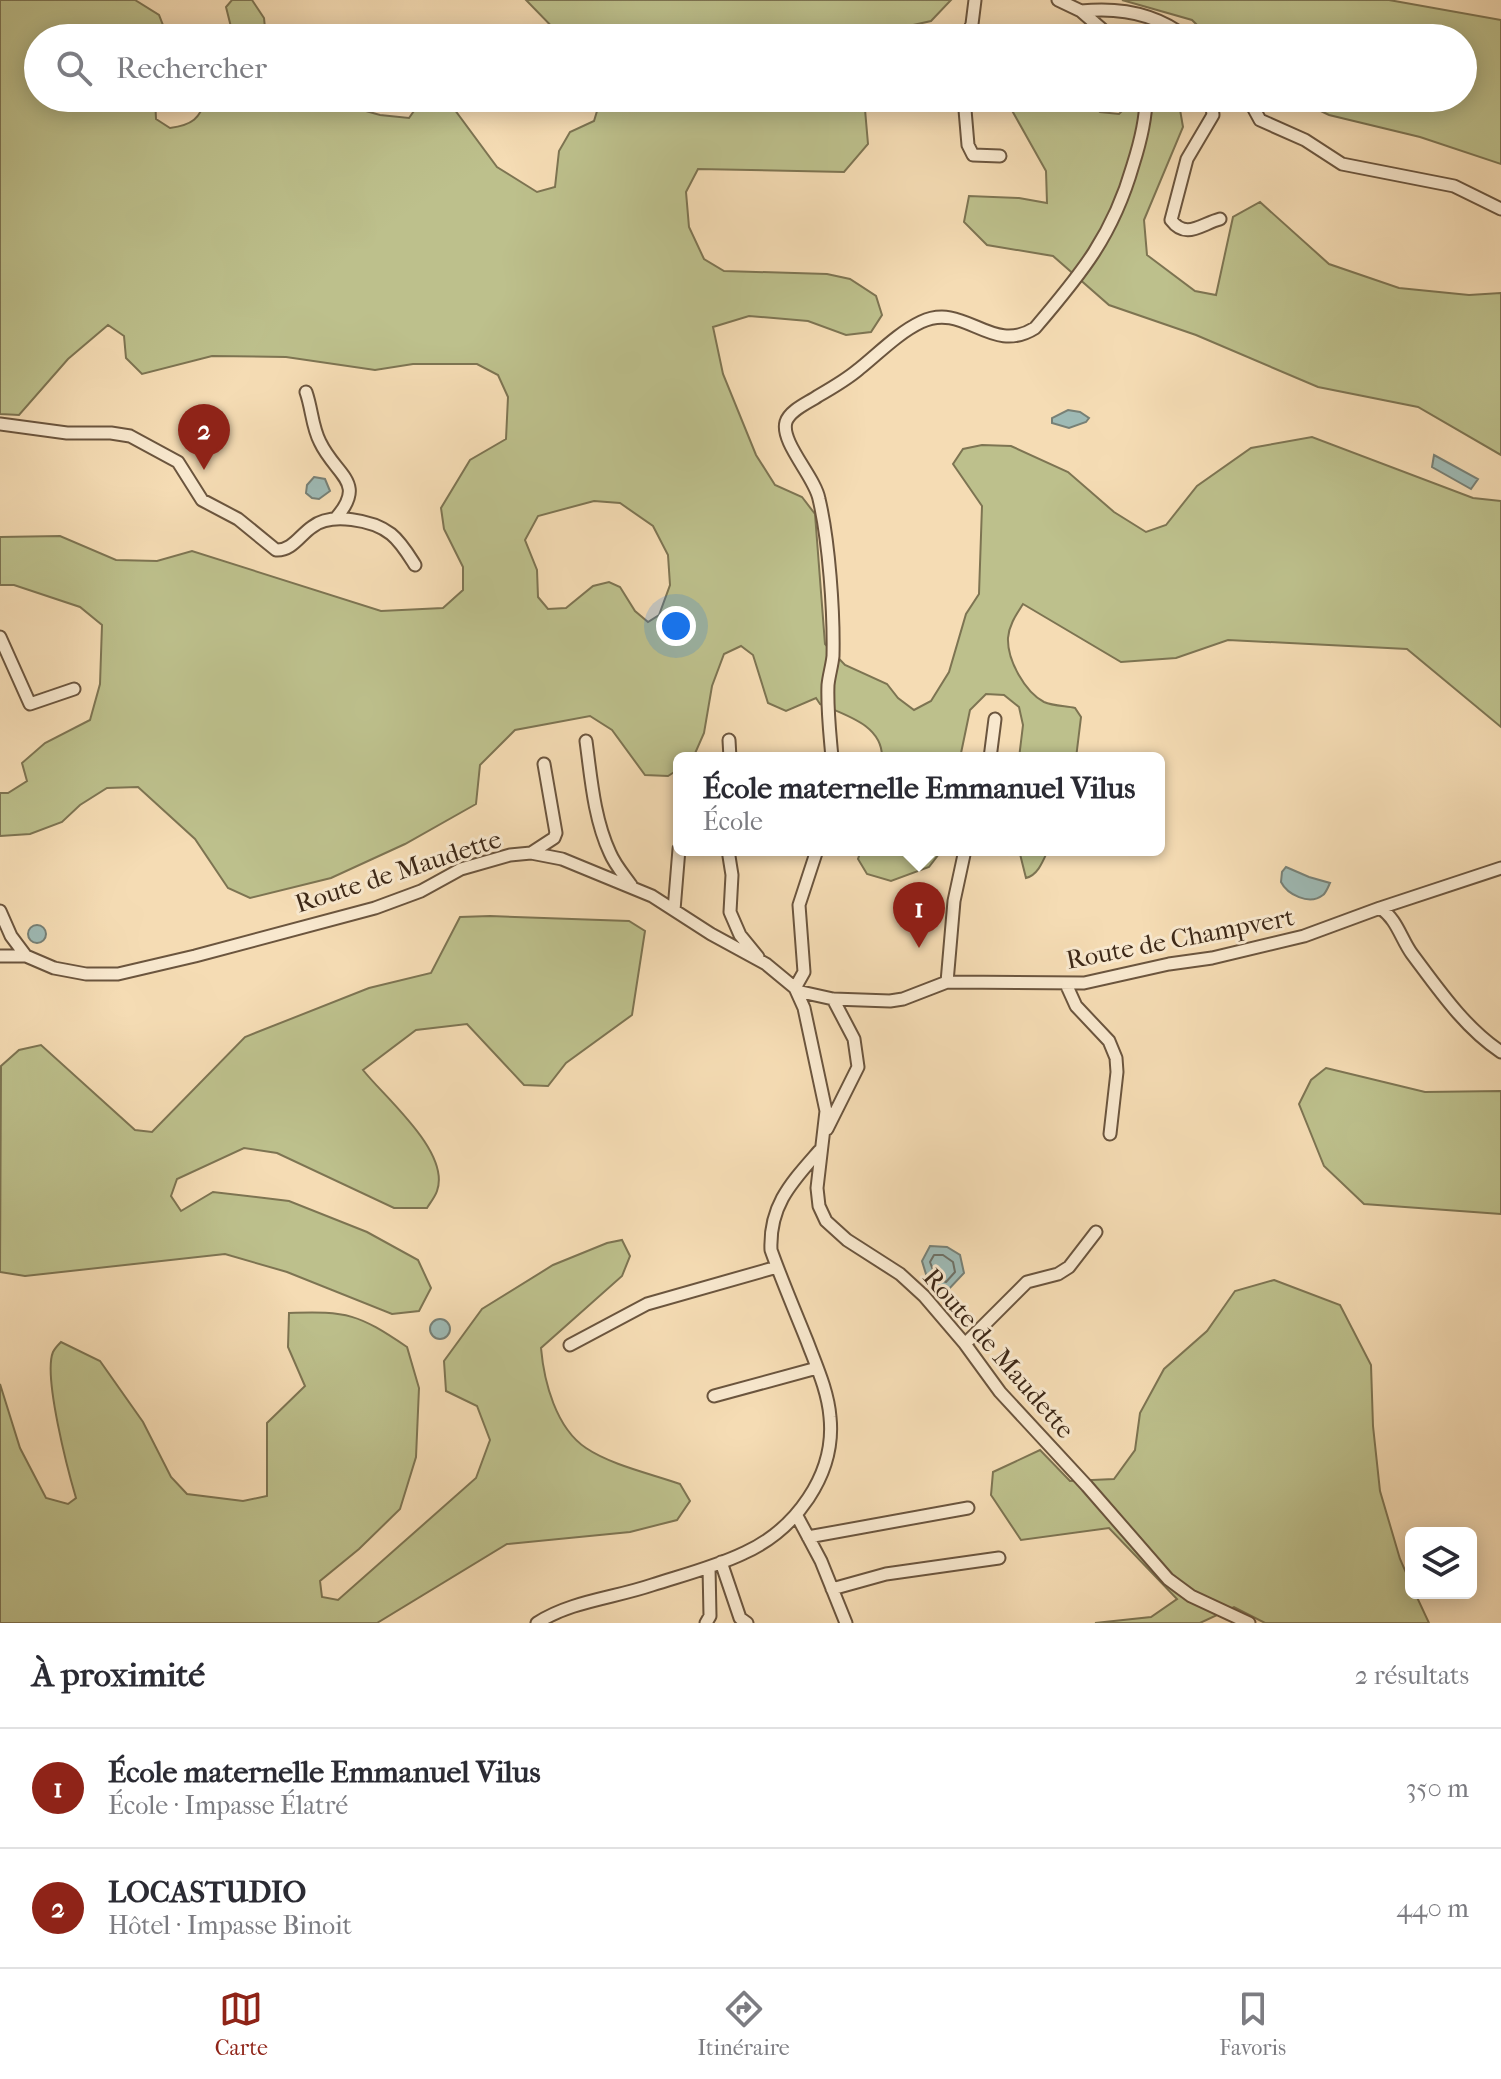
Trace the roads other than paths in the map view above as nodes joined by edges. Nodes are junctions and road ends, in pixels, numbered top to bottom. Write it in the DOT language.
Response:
graph roads {
  1 [pos="975,0"];
  2 [pos="1058,0"];
  3 [pos="1081,11"];
  4 [pos="972,24"];
  5 [pos="1096,24"];
  6 [pos="1164,24"];
  7 [pos="965,112"];
  8 [pos="1144,112"];
  9 [pos="1213,112"];
  10 [pos="1256,112"];
  11 [pos="1000,156"];
  12 [pos="1501,209"];
  13 [pos="1220,219"];
  14 [pos="306,392"];
  15 [pos="0,424"];
  16 [pos="335,519"];
  17 [pos="415,565"];
  18 [pos="0,637"];
  19 [pos="74,689"];
  20 [pos="995,719"];
  21 [pos="729,740"];
  22 [pos="586,741"];
  23 [pos="730,752"];
  24 [pos="832,752"];
  25 [pos="991,752"];
  26 [pos="544,764"];
  27 [pos="531,853"];
  28 [pos="678,856"];
  29 [pos="729,856"];
  30 [pos="815,856"];
  31 [pos="964,856"];
  32 [pos="1501,868"];
  33 [pos="631,886"];
  34 [pos="1380,908"];
  35 [pos="674,910"];
  36 [pos="0,911"];
  37 [pos="0,956"];
  38 [pos="26,956"];
  39 [pos="761,961"];
  40 [pos="947,982"];
  41 [pos="1066,984"];
  42 [pos="796,990"];
  43 [pos="833,999"];
  44 [pos="1501,1052"];
  45 [pos="824,1133"];
  46 [pos="1110,1134"];
  47 [pos="820,1150"];
  48 [pos="1096,1232"];
  49 [pos="777,1267"];
  50 [pos="965,1344"];
  51 [pos="570,1345"];
  52 [pos="817,1368"];
  53 [pos="714,1396"];
  54 [pos="968,1508"];
  55 [pos="797,1516"];
  56 [pos="808,1537"];
  57 [pos="999,1558"];
  58 [pos="721,1562"];
  59 [pos="709,1567"];
  60 [pos="832,1589"];
  61 [pos="537,1623"];
  62 [pos="706,1623"];
  63 [pos="747,1623"];
  64 [pos="846,1623"];
  65 [pos="1249,1623"];
  1 -- 4 [label="street"];
  2 -- 3 [label="street"];
  3 -- 5 [label="street"];
  3 -- 6 [label="street"];
  7 -- 11 [label="street"];
  8 -- 24 [label="street"];
  9 -- 13 [label="street"];
  10 -- 12 [label="street"];
  14 -- 16 [label="street"];
  15 -- 16 [label="street"];
  16 -- 17 [label="street"];
  18 -- 19 [label="street"];
  20 -- 25 [label="street"];
  21 -- 23 [label="street"];
  22 -- 33 [label="street"];
  26 -- 27 [label="street"];
  27 -- 33 [label="street, Route de Maudette"];
  27 -- 38 [label="street, Route de Maudette"];
  28 -- 35 [label="street"];
  29 -- 39 [label="street"];
  30 -- 42 [label="street"];
  31 -- 40 [label="street"];
  32 -- 34 [label="street, Route de Champvert"];
  33 -- 35 [label="street, Route de Maudette"];
  34 -- 41 [label="street, Route de Champvert"];
  34 -- 44 [label="street"];
  35 -- 39 [label="street, Route de Maudette"];
  36 -- 38 [label="street"];
  37 -- 38 [label="street"];
  39 -- 42 [label="street, Route de Maudette"];
  40 -- 41 [label="street, Route de Champvert"];
  40 -- 43 [label="street, Route de Champvert"];
  41 -- 46 [label="street"];
  42 -- 43 [label="street, Route de Champvert"];
  42 -- 45 [label="street, Route de Maudette"];
  43 -- 45 [label="street"];
  45 -- 47 [label="street, Route de Maudette"];
  47 -- 49 [label="street"];
  47 -- 50 [label="street, Route de Maudette"];
  48 -- 50 [label="street"];
  49 -- 51 [label="street"];
  49 -- 52 [label="street"];
  50 -- 65 [label="street, Route de Maudette"];
  52 -- 53 [label="street"];
  52 -- 55 [label="street"];
  54 -- 56 [label="street"];
  55 -- 56 [label="street"];
  55 -- 58 [label="street"];
  56 -- 60 [label="street"];
  57 -- 60 [label="street"];
  58 -- 59 [label="street"];
  58 -- 63 [label="street"];
  59 -- 61 [label="street"];
  59 -- 62 [label="street"];
  60 -- 64 [label="street"];
}
